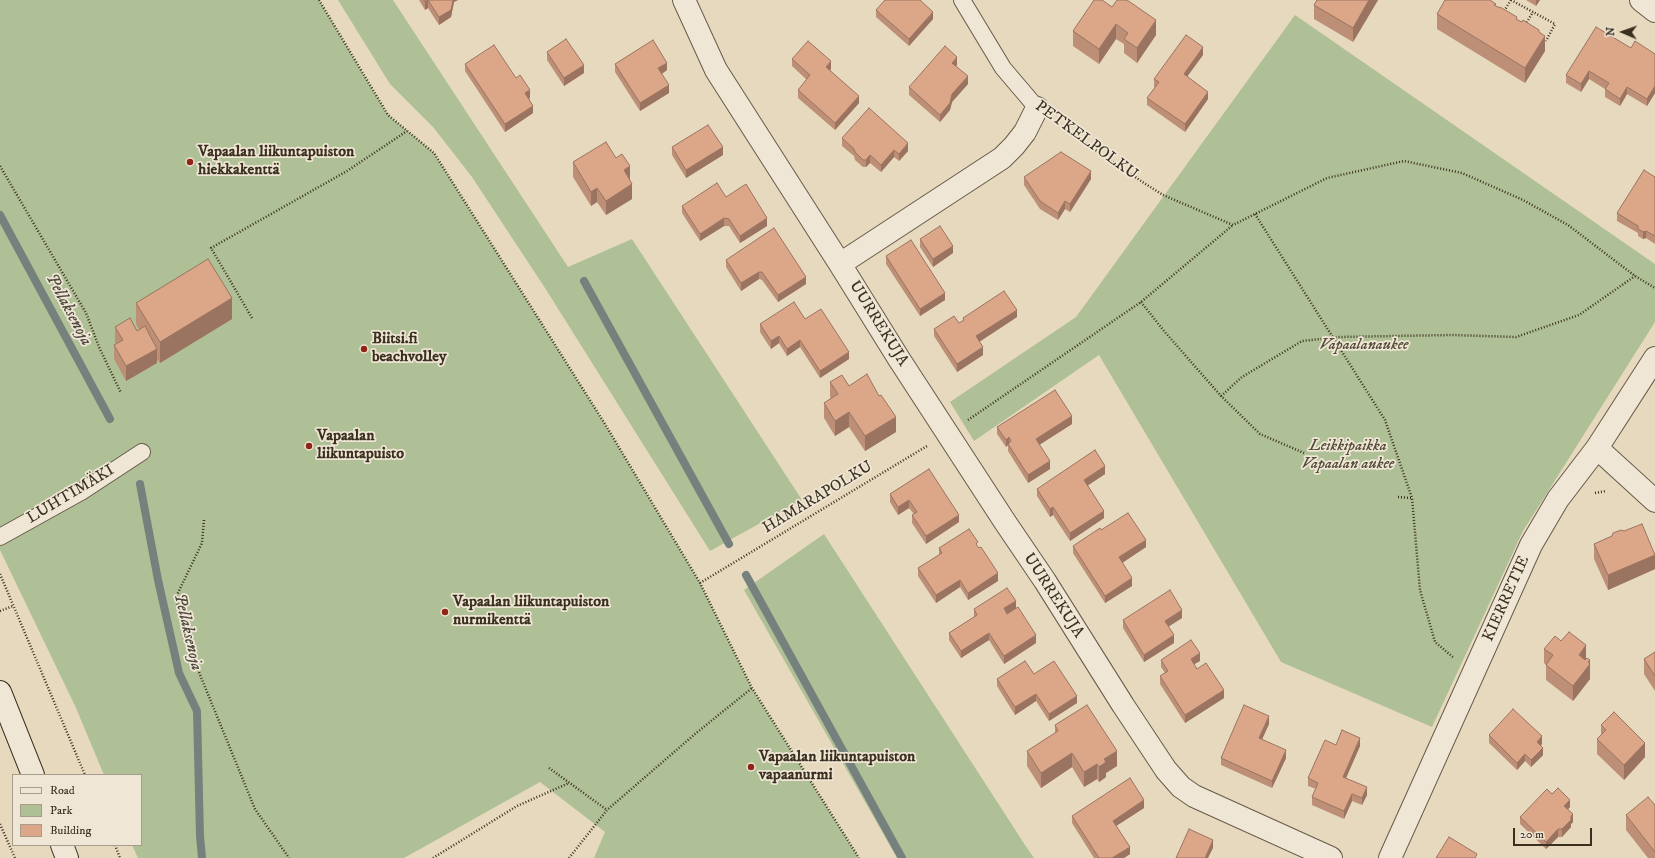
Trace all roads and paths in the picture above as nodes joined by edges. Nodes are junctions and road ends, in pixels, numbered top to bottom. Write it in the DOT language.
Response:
graph roads {
  1 [pos="319,0"];
  2 [pos="684,0"];
  3 [pos="962,0"];
  4 [pos="1511,0"];
  5 [pos="1641,0"];
  6 [pos="1655,11"];
  7 [pos="1533,12"];
  8 [pos="1501,15"];
  9 [pos="1524,27"];
  10 [pos="1546,40"];
  11 [pos="1037,108"];
  12 [pos="407,131"];
  13 [pos="0,166"];
  14 [pos="1255,214"];
  15 [pos="1234,225"];
  16 [pos="840,264"];
  17 [pos="1635,276"];
  18 [pos="1655,288"];
  19 [pos="1141,302"];
  20 [pos="252,318"];
  21 [pos="1332,338"];
  22 [pos="1655,358"];
  23 [pos="121,393"];
  24 [pos="1221,396"];
  25 [pos="948,433"];
  26 [pos="1597,448"];
  27 [pos="142,452"];
  28 [pos="1304,453"];
  29 [pos="1626,473"];
  30 [pos="1592,494"];
  31 [pos="1398,497"];
  32 [pos="1412,498"];
  33 [pos="1655,501"];
  34 [pos="204,520"];
  35 [pos="0,537"];
  36 [pos="0,574"];
  37 [pos="700,583"];
  38 [pos="13,606"];
  39 [pos="0,611"];
  40 [pos="1473,675"];
  41 [pos="752,688"];
  42 [pos="0,692"];
  43 [pos="549,768"];
  44 [pos="33,774"];
  45 [pos="85,774"];
  46 [pos="569,782"];
  47 [pos="606,810"];
  48 [pos="0,824"];
  49 [pos="62,846"];
  50 [pos="115,846"];
  51 [pos="15,858"];
  52 [pos="68,858"];
  53 [pos="120,858"];
  54 [pos="289,858"];
  55 [pos="433,858"];
  56 [pos="569,858"];
  57 [pos="859,858"];
  58 [pos="1330,858"];
  59 [pos="1390,858"];
  1 -- 12 [label="path"];
  2 -- 16 [label="street, UURREKUJA"];
  3 -- 11 [label="lane, PETKELPOLKU"];
  4 -- 7 [label="path"];
  4 -- 8 [label="path"];
  5 -- 6 [label="street"];
  7 -- 9 [label="path"];
  7 -- 10 [label="path"];
  11 -- 15 [label="path, PETKELPOLKU"];
  11 -- 16 [label="street, UURREKUJA"];
  12 -- 20 [label="path"];
  12 -- 37 [label="path"];
  13 -- 23 [label="path"];
  14 -- 15 [label="path, HAMARAPOLKU"];
  14 -- 17 [label="path, HAMARAPOLKU"];
  14 -- 21 [label="path"];
  15 -- 19 [label="path, HAMARAPOLKU"];
  16 -- 25 [label="street, UURREKUJA"];
  17 -- 18 [label="path, HAMARAPOLKU"];
  17 -- 21 [label="path"];
  19 -- 24 [label="path"];
  19 -- 25 [label="path, HAMARAPOLKU"];
  21 -- 24 [label="path"];
  21 -- 32 [label="path"];
  22 -- 26 [label="street, KIERRETIE"];
  24 -- 28 [label="path"];
  25 -- 37 [label="path, HAMARAPOLKU"];
  25 -- 58 [label="street, UURREKUJA"];
  26 -- 29 [label="street"];
  26 -- 40 [label="street, KIERRETIE"];
  27 -- 35 [label="lane, LUHTIMÄKI"];
  29 -- 30 [label="path"];
  29 -- 33 [label="street"];
  31 -- 32 [label="path"];
  32 -- 40 [label="path"];
  34 -- 54 [label="path"];
  36 -- 38 [label="path"];
  37 -- 41 [label="path"];
  38 -- 39 [label="path"];
  38 -- 45 [label="path"];
  40 -- 59 [label="street, KIERRETIE"];
  41 -- 47 [label="path"];
  41 -- 57 [label="path"];
  42 -- 44 [label="street"];
  43 -- 46 [label="path"];
  46 -- 47 [label="path"];
  46 -- 55 [label="path"];
  47 -- 56 [label="path"];
  48 -- 51 [label="path"];
  49 -- 52 [label="street"];
  50 -- 53 [label="path"];
}
